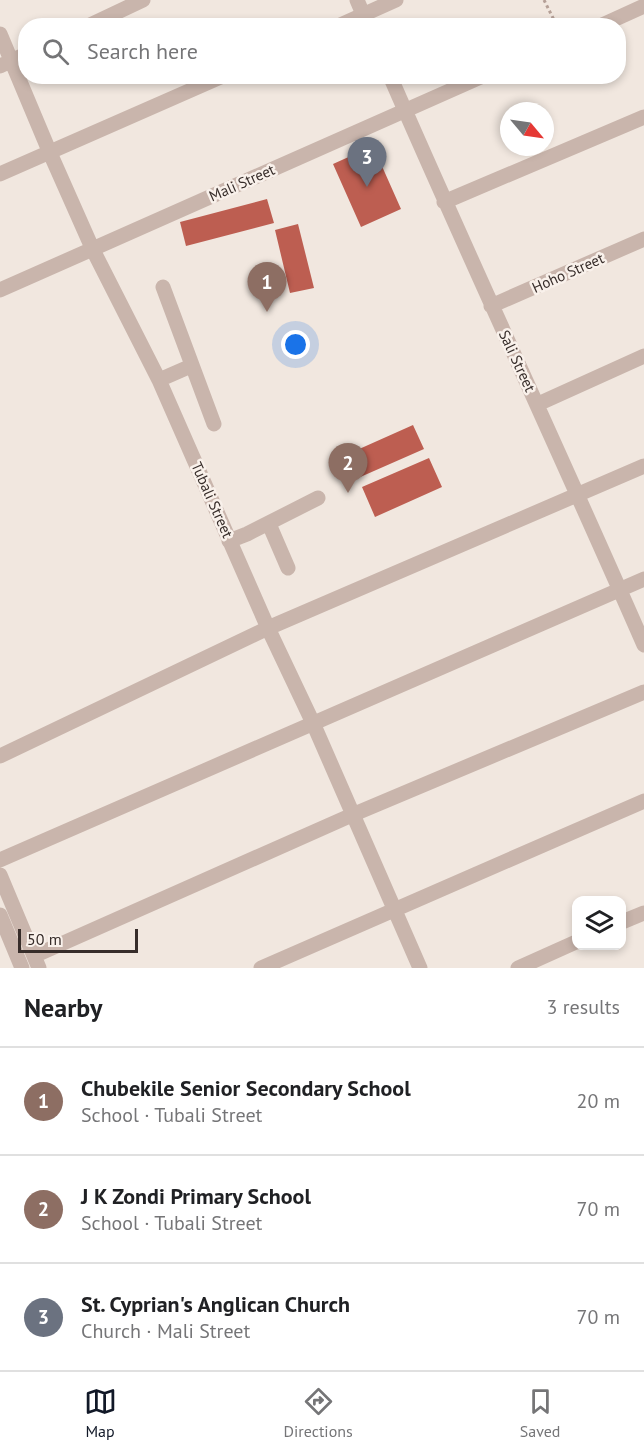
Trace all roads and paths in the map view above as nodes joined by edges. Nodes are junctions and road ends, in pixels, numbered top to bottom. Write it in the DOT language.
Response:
graph roads {
  1 [pos="143,0"];
  2 [pos="357,0"];
  3 [pos="396,0"];
  4 [pos="544,0"];
  5 [pos="644,6"];
  6 [pos="105,18"];
  7 [pos="364,18"];
  8 [pos="368,18"];
  9 [pos="553,18"];
  10 [pos="618,18"];
  11 [pos="0,34"];
  12 [pos="12,60"];
  13 [pos="18,75"];
  14 [pos="22,84"];
  15 [pos="205,84"];
  16 [pos="393,84"];
  17 [pos="465,84"];
  18 [pos="405,111"];
  19 [pos="644,117"];
  20 [pos="50,153"];
  21 [pos="0,174"];
  22 [pos="444,202"];
  23 [pos="644,239"];
  24 [pos="93,250"];
  25 [pos="163,287"];
  26 [pos="0,290"];
  27 [pos="491,306"];
  28 [pos="644,356"];
  29 [pos="191,366"];
  30 [pos="159,380"];
  31 [pos="538,404"];
  32 [pos="214,424"];
  33 [pos="644,466"];
  34 [pos="577,495"];
  35 [pos="318,498"];
  36 [pos="269,524"];
  37 [pos="229,541"];
  38 [pos="288,568"];
  39 [pos="644,579"];
  40 [pos="620,590"];
  41 [pos="268,628"];
  42 [pos="644,645"];
  43 [pos="644,692"];
  44 [pos="313,723"];
  45 [pos="0,756"];
  46 [pos="644,801"];
  47 [pos="352,815"];
  48 [pos="0,861"];
  49 [pos="0,875"];
  50 [pos="394,908"];
  51 [pos="644,913"];
  52 [pos="0,915"];
  53 [pos="626,920"];
  54 [pos="572,944"];
  55 [pos="25,965"];
  56 [pos="261,968"];
  57 [pos="420,968"];
  58 [pos="518,968"];
  1 -- 6 [label="street"];
  2 -- 7 [label="street"];
  3 -- 8 [label="street"];
  4 -- 9 [label="path"];
  5 -- 10 [label="street"];
  11 -- 12 [label="street, Tubali Street"];
  12 -- 13 [label="street, Tubali Street"];
  14 -- 20 [label="street, Tubali Street"];
  15 -- 20 [label="street"];
  16 -- 18 [label="street, Sali Street"];
  17 -- 18 [label="street, Mali Street"];
  18 -- 22 [label="street, Sali Street"];
  18 -- 24 [label="street, Mali Street"];
  19 -- 22 [label="street"];
  20 -- 21 [label="street"];
  20 -- 24 [label="street, Tubali Street"];
  22 -- 27 [label="street, Sali Street"];
  23 -- 27 [label="street, Hoho Street"];
  24 -- 26 [label="street, Mali Street"];
  24 -- 30 [label="street, Tubali Street"];
  25 -- 29 [label="street"];
  27 -- 31 [label="street, Sali Street"];
  28 -- 31 [label="street"];
  29 -- 30 [label="street"];
  29 -- 32 [label="street"];
  30 -- 37 [label="street, Tubali Street"];
  31 -- 34 [label="street, Sali Street"];
  33 -- 34 [label="street"];
  34 -- 40 [label="street, Sali Street"];
  34 -- 41 [label="street"];
  35 -- 36 [label="street"];
  36 -- 37 [label="street"];
  36 -- 38 [label="street"];
  37 -- 41 [label="street, Tubali Street"];
  39 -- 40 [label="street"];
  40 -- 42 [label="street, Sali Street"];
  40 -- 44 [label="street"];
  41 -- 44 [label="street, Tubali Street"];
  41 -- 45 [label="street"];
  43 -- 47 [label="street"];
  44 -- 47 [label="street, Tubali Street"];
  44 -- 48 [label="street"];
  46 -- 50 [label="street"];
  47 -- 50 [label="street, Tubali Street"];
  47 -- 55 [label="street"];
  49 -- 55 [label="street"];
  50 -- 56 [label="street"];
  50 -- 57 [label="street, Tubali Street"];
  51 -- 53 [label="street"];
  52 -- 55 [label="street"];
  54 -- 58 [label="street"];
}
